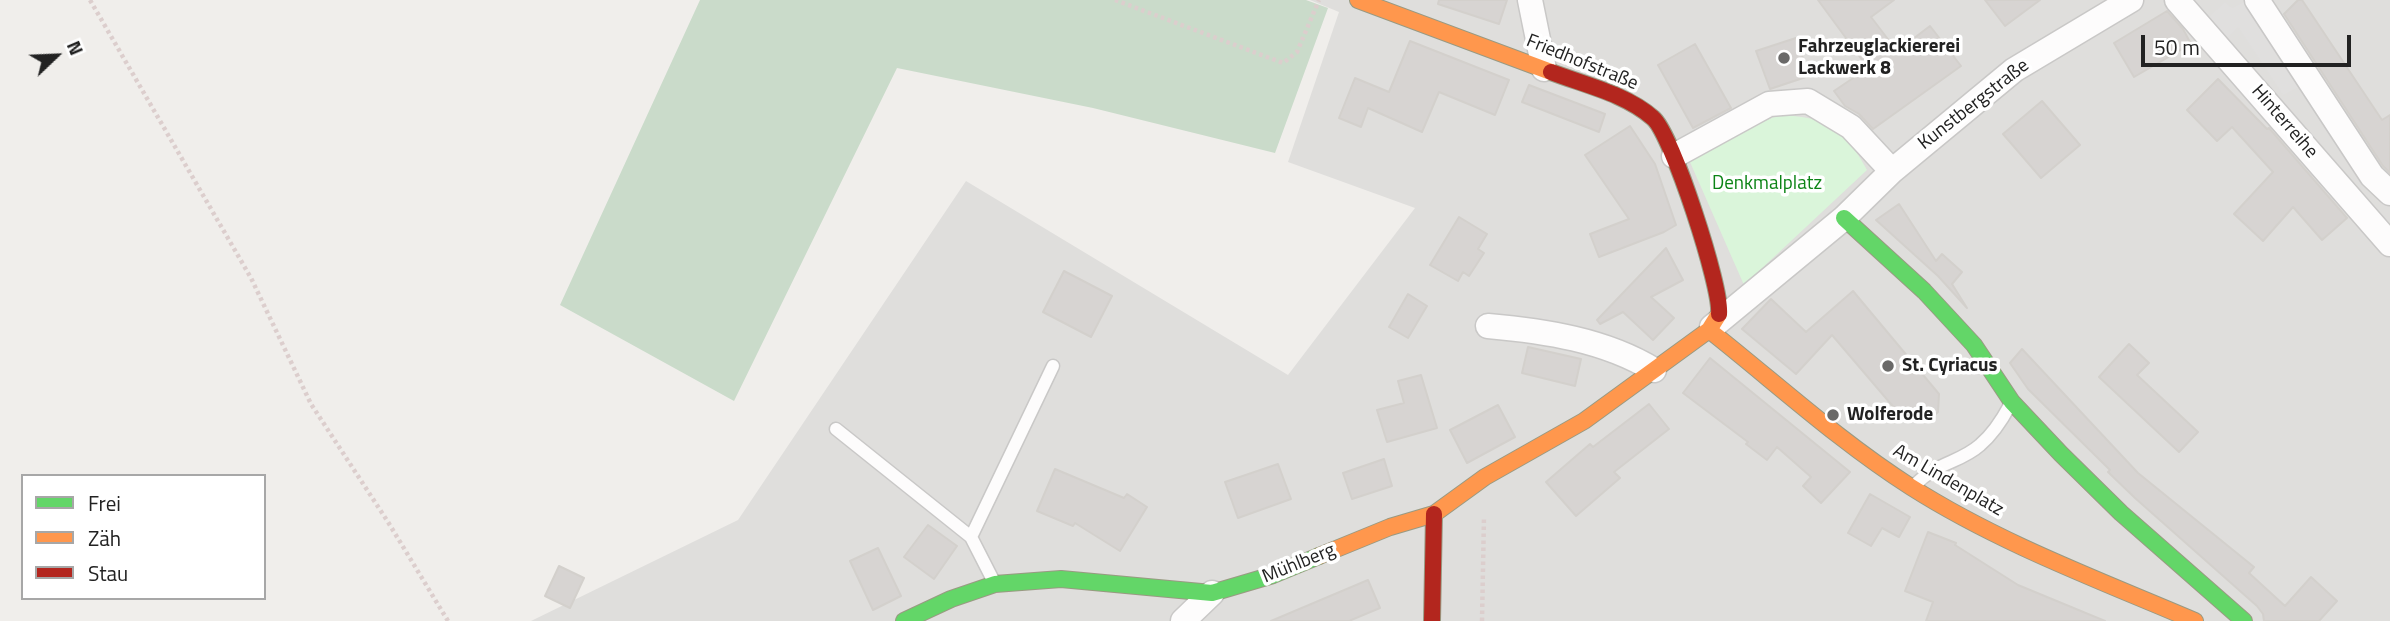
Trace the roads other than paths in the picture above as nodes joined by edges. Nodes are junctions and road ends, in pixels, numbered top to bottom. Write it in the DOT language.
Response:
graph roads {
  1 [pos="1358,0"];
  2 [pos="1530,0"];
  3 [pos="2131,0"];
  4 [pos="2177,0"];
  5 [pos="2257,0"];
  6 [pos="1544,69"];
  7 [pos="1674,156"];
  8 [pos="1892,171"];
  9 [pos="2390,193"];
  10 [pos="1844,218"];
  11 [pos="2390,244"];
  12 [pos="1488,326"];
  13 [pos="1709,330"];
  14 [pos="1053,366"];
  15 [pos="1654,370"];
  16 [pos="2012,402"];
  17 [pos="836,429"];
  18 [pos="1913,488"];
  19 [pos="1434,514"];
  20 [pos="971,537"];
  21 [pos="995,584"];
  22 [pos="1212,593"];
  23 [pos="904,621"];
  24 [pos="1184,621"];
  25 [pos="1432,621"];
  26 [pos="2195,621"];
  27 [pos="2244,621"];
  1 -- 6 [label="street, Friedhofstraße"];
  2 -- 6 [label="street"];
  3 -- 8 [label="street, Kunstbergstraße"];
  4 -- 11 [label="street, Hinterreihe"];
  5 -- 9 [label="street, Hinterreihe"];
  6 -- 7 [label="street, Friedhofstraße"];
  7 -- 8 [label="street"];
  7 -- 13 [label="street, Friedhofstraße"];
  8 -- 10 [label="street, Kunstbergstraße"];
  10 -- 13 [label="street, Kunstbergstraße"];
  10 -- 16 [label="street"];
  12 -- 15 [label="street"];
  13 -- 15 [label="street, Mühlberg"];
  13 -- 18 [label="street, Am Lindenplatz"];
  14 -- 20 [label="lane"];
  15 -- 19 [label="street, Mühlberg"];
  16 -- 18 [label="lane"];
  16 -- 27 [label="street"];
  17 -- 20 [label="lane"];
  18 -- 26 [label="street, Am Lindenplatz"];
  19 -- 22 [label="street, Mühlberg"];
  19 -- 25 [label="street"];
  20 -- 21 [label="lane"];
  21 -- 22 [label="street, Mühlberg"];
  21 -- 23 [label="street, Mühlberg"];
  22 -- 24 [label="street"];
}
